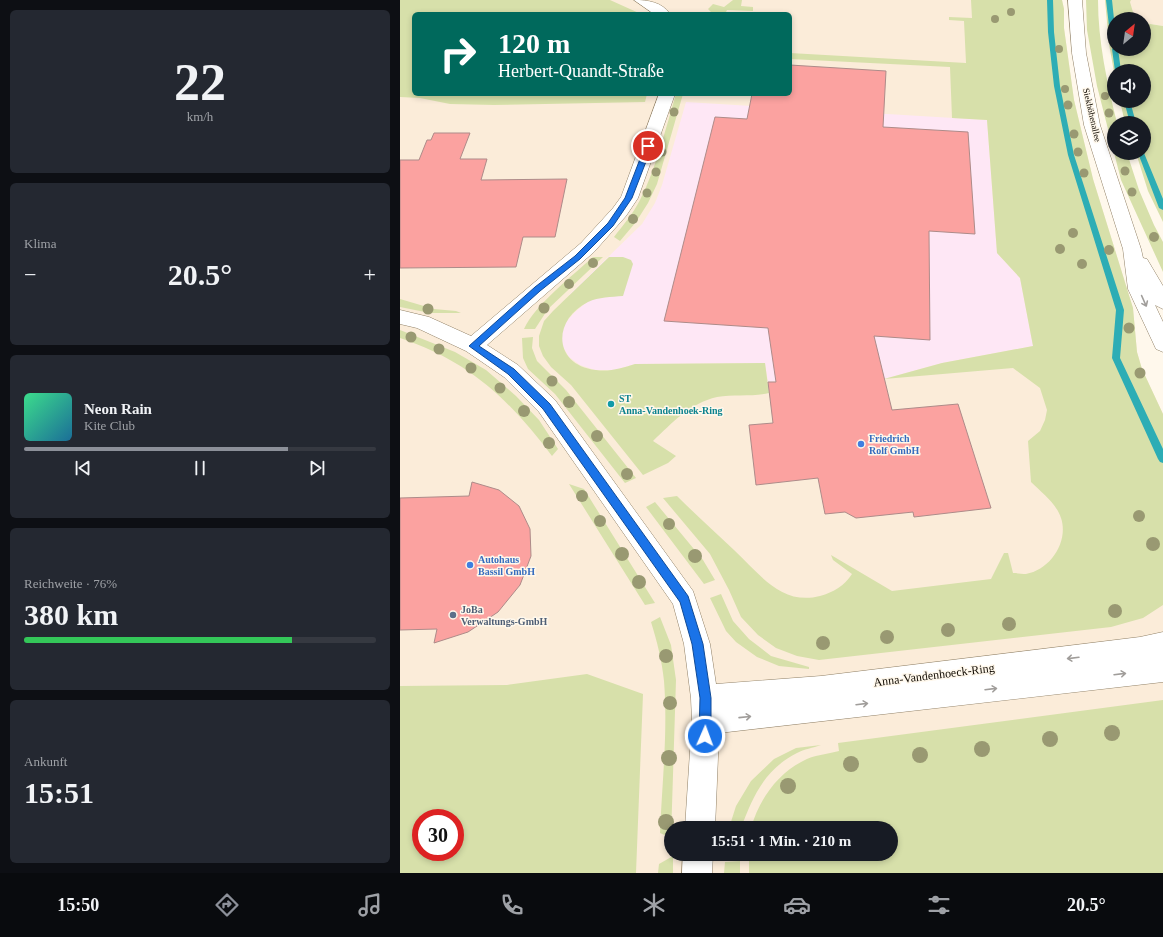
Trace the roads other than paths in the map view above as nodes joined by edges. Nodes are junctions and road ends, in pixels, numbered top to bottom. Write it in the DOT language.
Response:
graph roads {
  1 [pos="641,0"];
  2 [pos="1075,0"];
  3 [pos="660,12"];
  4 [pos="666,96"];
  5 [pos="1132,249"];
  6 [pos="1163,302"];
  7 [pos="400,317"];
  8 [pos="1163,344"];
  9 [pos="473,346"];
  10 [pos="1163,646"];
  11 [pos="1163,669"];
  12 [pos="706,709"];
  13 [pos="700,821"];
  14 [pos="698,861"];
  15 [pos="697,873"];
  1 -- 3 [label="street"];
  2 -- 5 [label="street, Siekhöhenallee"];
  4 -- 9 [label="street"];
  5 -- 6 [label="street, Siekhöhenallee"];
  5 -- 8 [label="street, Siekhöhenallee, one-way"];
  7 -- 9 [label="street"];
  9 -- 12 [label="street"];
  10 -- 12 [label="street, Anna-Vandenhoeck-Ring, one-way"];
  12 -- 11 [label="street, Anna-Vandenhoeck-Ring, one-way"];
  12 -- 13 [label="street"];
  14 -- 15 [label="street"];
}
